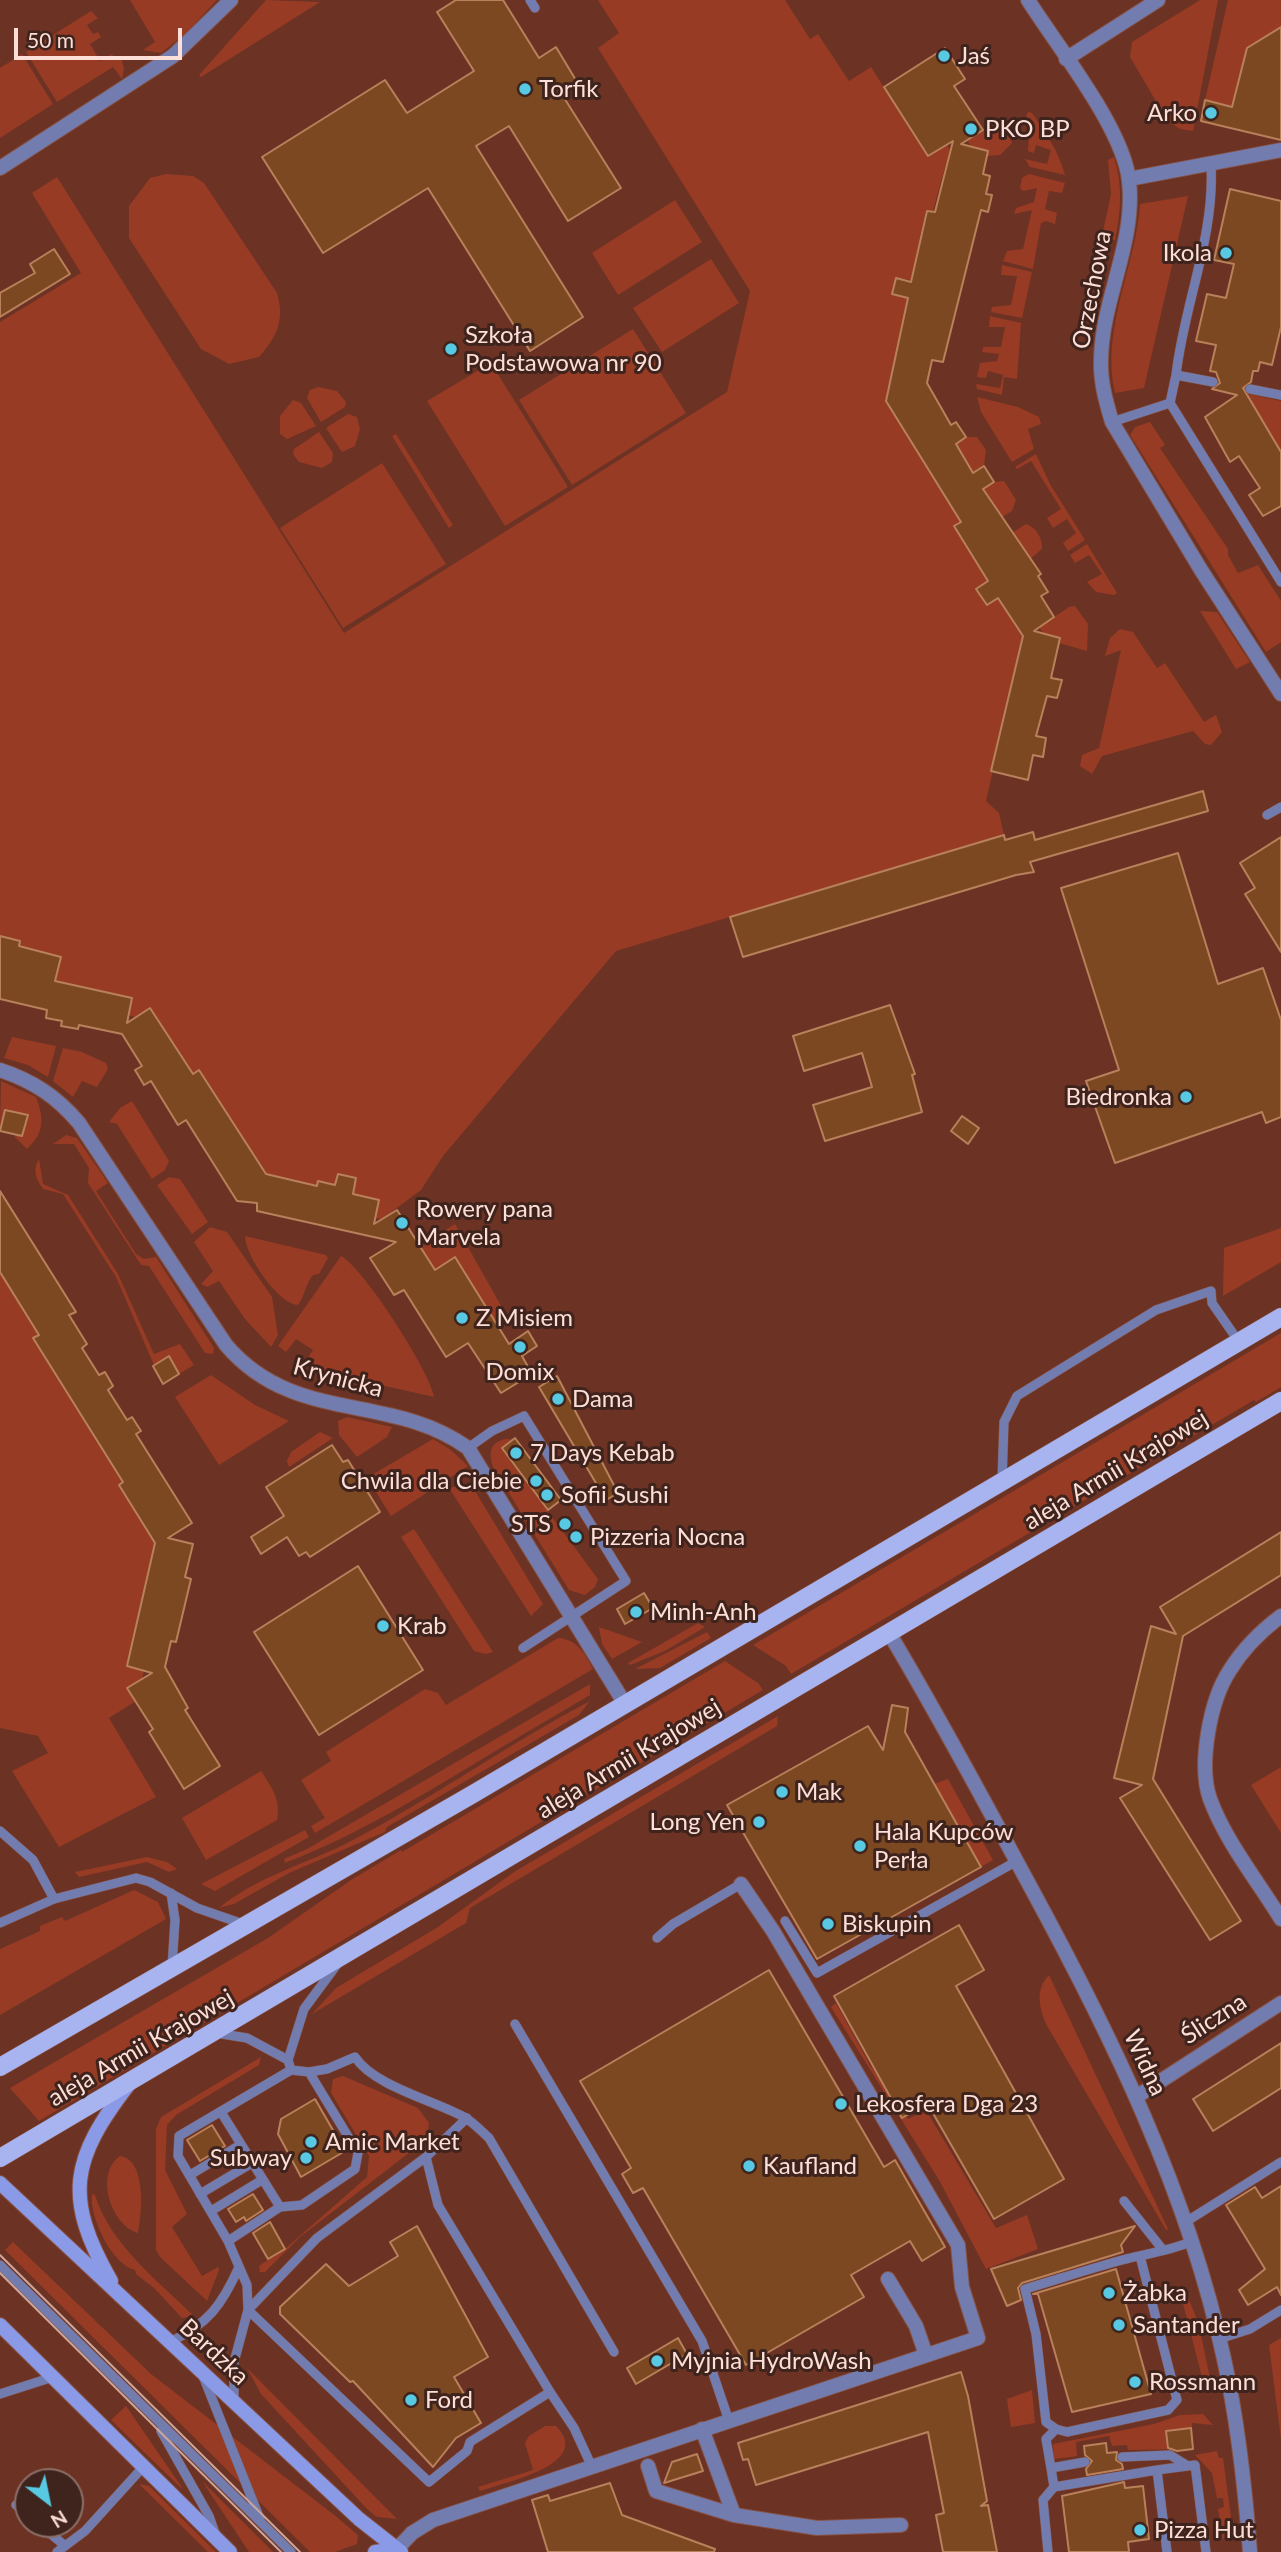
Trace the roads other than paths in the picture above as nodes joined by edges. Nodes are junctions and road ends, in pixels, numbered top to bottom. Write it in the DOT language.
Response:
graph roads {
  1 [pos="231,0"];
  2 [pos="1028,0"];
  3 [pos="1158,0"];
  4 [pos="1066,59"];
  5 [pos="1281,150"];
  6 [pos="1211,165"];
  7 [pos="0,168"];
  8 [pos="1129,178"];
  9 [pos="1176,374"];
  10 [pos="1213,382"];
  11 [pos="1250,388"];
  12 [pos="1281,395"];
  13 [pos="1170,403"];
  14 [pos="1112,422"];
  15 [pos="1281,582"];
  16 [pos="1281,694"];
  17 [pos="1281,807"];
  18 [pos="1267,815"];
  19 [pos="0,1070"];
  20 [pos="1281,1317"];
  21 [pos="1239,1342"];
  22 [pos="1281,1401"];
  23 [pos="468,1448"];
  24 [pos="1002,1481"];
  25 [pos="572,1616"];
  26 [pos="1281,1616"];
  27 [pos="889,1633"];
  28 [pos="523,1648"];
  29 [pos="625,1704"];
  30 [pos="0,1831"];
  31 [pos="1017,1861"];
  32 [pos="741,1884"];
  33 [pos="171,1893"];
  34 [pos="54,1899"];
  35 [pos="1281,1919"];
  36 [pos="785,1921"];
  37 [pos="0,1923"];
  38 [pos="246,1925"];
  39 [pos="657,1938"];
  40 [pos="342,1957"];
  41 [pos="172,1967"];
  42 [pos="1281,2003"];
  43 [pos="515,2024"];
  44 [pos="215,2033"];
  45 [pos="289,2065"];
  46 [pos="0,2067"];
  47 [pos="309,2072"];
  48 [pos="130,2083"];
  49 [pos="1136,2097"];
  50 [pos="220,2112"];
  51 [pos="467,2118"];
  52 [pos="240,2146"];
  53 [pos="425,2157"];
  54 [pos="0,2158"];
  55 [pos="1281,2162"];
  56 [pos="251,2163"];
  57 [pos="190,2175"];
  58 [pos="262,2180"];
  59 [pos="0,2183"];
  60 [pos="200,2194"];
  61 [pos="1124,2200"];
  62 [pos="280,2207"];
  63 [pos="211,2211"];
  64 [pos="1184,2223"];
  65 [pos="228,2241"];
  66 [pos="1191,2242"];
  67 [pos="1163,2250"];
  68 [pos="1140,2256"];
  69 [pos="0,2265"];
  70 [pos="239,2267"];
  71 [pos="888,2279"];
  72 [pos="119,2294"];
  73 [pos="1281,2310"];
  74 [pos="248,2311"];
  75 [pos="0,2325"];
  76 [pos="1219,2339"];
  77 [pos="170,2342"];
  78 [pos="614,2352"];
  79 [pos="926,2355"];
  80 [pos="200,2370"];
  81 [pos="53,2377"];
  82 [pos="550,2392"];
  83 [pos="0,2394"];
  84 [pos="234,2401"];
  85 [pos="141,2404"];
  86 [pos="729,2421"];
  87 [pos="702,2429"];
  88 [pos="1056,2429"];
  89 [pos="1122,2457"];
  90 [pos="1085,2462"];
  91 [pos="144,2466"];
  92 [pos="648,2466"];
  93 [pos="1188,2466"];
  94 [pos="592,2468"];
  95 [pos="1051,2468"];
  96 [pos="1157,2470"];
  97 [pos="1054,2487"];
  98 [pos="734,2515"];
  99 [pos="262,2524"];
  100 [pos="901,2525"];
  101 [pos="217,2539"];
  102 [pos="61,2549"];
  103 [pos="399,2551"];
  104 [pos="230,2552"];
  105 [pos="291,2552"];
  106 [pos="375,2552"];
  107 [pos="1048,2552"];
  108 [pos="1167,2552"];
  109 [pos="1206,2552"];
  110 [pos="1250,2552"];
  1 -- 7 [label="street"];
  2 -- 4 [label="street, Orzechowa"];
  3 -- 4 [label="street"];
  4 -- 8 [label="street, Orzechowa"];
  5 -- 6 [label="street"];
  6 -- 8 [label="street"];
  6 -- 9 [label="lane"];
  8 -- 14 [label="street, Orzechowa"];
  9 -- 10 [label="lane"];
  9 -- 13 [label="lane"];
  11 -- 12 [label="lane"];
  13 -- 14 [label="lane"];
  13 -- 15 [label="lane"];
  14 -- 16 [label="street, Orzechowa"];
  17 -- 18 [label="lane"];
  19 -- 23 [label="street, Krynicka"];
  20 -- 21 [label="main road, aleja Armii Krajowej"];
  21 -- 24 [label="main road, aleja Armii Krajowej"];
  21 -- 24 [label="lane"];
  22 -- 27 [label="main road, aleja Armii Krajowej"];
  23 -- 25 [label="street, Krynicka"];
  23 -- 25 [label="lane"];
  24 -- 29 [label="main road, aleja Armii Krajowej"];
  25 -- 28 [label="lane"];
  25 -- 29 [label="street, Krynicka"];
  26 -- 35 [label="street"];
  27 -- 31 [label="street, Widna"];
  27 -- 40 [label="main road, aleja Armii Krajowej"];
  29 -- 38 [label="main road, aleja Armii Krajowej"];
  30 -- 34 [label="lane"];
  31 -- 36 [label="lane"];
  31 -- 49 [label="street, Widna"];
  32 -- 39 [label="lane"];
  32 -- 79 [label="street"];
  33 -- 34 [label="lane"];
  33 -- 38 [label="lane"];
  33 -- 41 [label="lane"];
  34 -- 37 [label="lane"];
  38 -- 41 [label="main road, aleja Armii Krajowej"];
  40 -- 44 [label="main road, aleja Armii Krajowej"];
  40 -- 45 [label="lane"];
  41 -- 46 [label="main road, aleja Armii Krajowej"];
  42 -- 49 [label="street, Śliczna"];
  43 -- 86 [label="lane"];
  44 -- 45 [label="lane"];
  44 -- 48 [label="main road, aleja Armii Krajowej"];
  45 -- 47 [label="lane"];
  45 -- 50 [label="lane"];
  47 -- 51 [label="lane"];
  47 -- 62 [label="lane"];
  48 -- 54 [label="main road, aleja Armii Krajowej"];
  48 -- 72 [label="street"];
  49 -- 64 [label="street, Widna"];
  50 -- 52 [label="lane"];
  50 -- 57 [label="lane"];
  51 -- 53 [label="lane"];
  51 -- 78 [label="lane"];
  52 -- 56 [label="lane"];
  52 -- 57 [label="lane"];
  53 -- 74 [label="lane"];
  53 -- 82 [label="lane"];
  55 -- 64 [label="lane"];
  56 -- 58 [label="lane"];
  56 -- 60 [label="lane"];
  57 -- 60 [label="lane"];
  58 -- 62 [label="lane"];
  58 -- 63 [label="lane"];
  59 -- 72 [label="street, Bardzka"];
  60 -- 63 [label="lane"];
  61 -- 67 [label="lane"];
  62 -- 65 [label="lane"];
  63 -- 65 [label="lane"];
  64 -- 66 [label="street, Widna"];
  65 -- 70 [label="lane"];
  66 -- 67 [label="lane"];
  66 -- 76 [label="street, Widna"];
  67 -- 68 [label="lane"];
  68 -- 88 [label="lane"];
  68 -- 88 [label="lane"];
  69 -- 85 [label="lane"];
  70 -- 74 [label="lane"];
  70 -- 77 [label="lane"];
  71 -- 79 [label="street"];
  72 -- 77 [label="street, Bardzka"];
  73 -- 76 [label="lane"];
  74 -- 82 [label="lane"];
  74 -- 84 [label="lane"];
  75 -- 81 [label="street"];
  76 -- 110 [label="street, Widna"];
  77 -- 80 [label="street, Bardzka"];
  79 -- 86 [label="street"];
  80 -- 84 [label="street, Bardzka"];
  80 -- 99 [label="lane"];
  81 -- 83 [label="lane"];
  81 -- 91 [label="street"];
  82 -- 94 [label="lane"];
  84 -- 103 [label="street, Bardzka"];
  85 -- 99 [label="lane"];
  85 -- 101 [label="lane"];
  86 -- 87 [label="street"];
  87 -- 94 [label="street"];
  87 -- 98 [label="street"];
  88 -- 95 [label="lane"];
  89 -- 93 [label="lane"];
  90 -- 95 [label="lane"];
  91 -- 101 [label="street"];
  91 -- 102 [label="lane"];
  92 -- 98 [label="street"];
  93 -- 96 [label="lane"];
  93 -- 109 [label="lane"];
  94 -- 103 [label="street"];
  95 -- 97 [label="lane"];
  96 -- 97 [label="lane"];
  96 -- 108 [label="lane"];
  97 -- 107 [label="lane"];
  98 -- 100 [label="street"];
  99 -- 105 [label="lane"];
  101 -- 104 [label="street"];
  103 -- 106 [label="street"];
}
